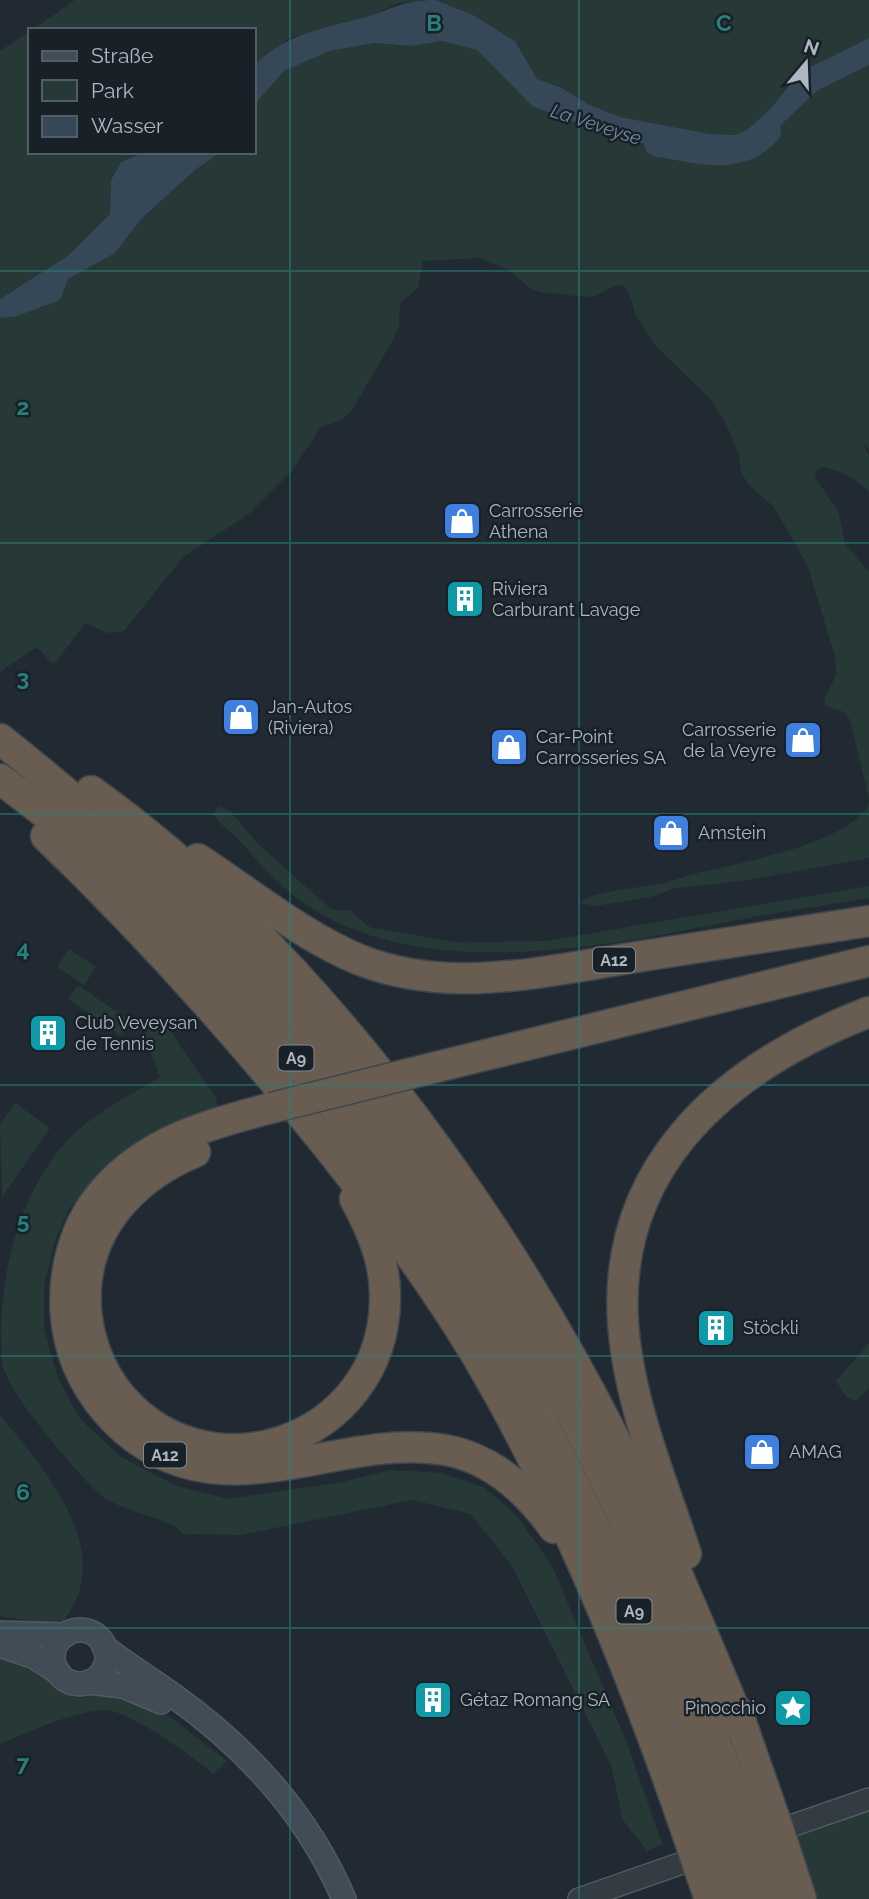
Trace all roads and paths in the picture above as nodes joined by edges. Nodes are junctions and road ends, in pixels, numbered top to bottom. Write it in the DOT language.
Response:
graph roads {
  1 [pos="0,727"];
  2 [pos="0,739"];
  3 [pos="0,779"];
  4 [pos="0,795"];
  5 [pos="869,921"];
  6 [pos="869,961"];
  7 [pos="869,977"];
  8 [pos="869,1012"];
  9 [pos="415,1082"];
  10 [pos="278,1116"];
  11 [pos="325,1143"];
  12 [pos="596,1597"];
  13 [pos="0,1633"];
  14 [pos="65,1635"];
  15 [pos="0,1645"];
  16 [pos="104,1647"];
  17 [pos="58,1672"];
  18 [pos="89,1682"];
  19 [pos="743,1730"];
  20 [pos="225,1737"];
  21 [pos="869,1799"];
  22 [pos="737,1843"];
  23 [pos="344,1899"];
  24 [pos="579,1899"];
  25 [pos="709,1899"];
  26 [pos="740,1899"];
  27 [pos="770,1899"];
  28 [pos="802,1899"];
  1 -- 5 [label="highway, A12"];
  1 -- 19 [label="highway"];
  2 -- 22 [label="highway, A9"];
  3 -- 22 [label="highway, A9"];
  4 -- 11 [label="highway"];
  6 -- 9 [label="highway, A12"];
  7 -- 9 [label="highway, A12"];
  8 -- 19 [label="highway"];
  9 -- 10 [label="highway, A12, bridge"];
  10 -- 11 [label="highway, A12"];
  10 -- 12 [label="highway, A12"];
  11 -- 12 [label="highway"];
  12 -- 25 [label="highway"];
  13 -- 14 [label="main road"];
  14 -- 16 [label="main road"];
  14 -- 17 [label="main road"];
  15 -- 17 [label="main road"];
  16 -- 18 [label="main road"];
  16 -- 20 [label="main road"];
  17 -- 18 [label="main road"];
  18 -- 20 [label="main road"];
  19 -- 28 [label="highway"];
  20 -- 23 [label="main road"];
  21 -- 24 [label="street"];
  22 -- 26 [label="highway, A9"];
  22 -- 27 [label="highway, A9"];
}
